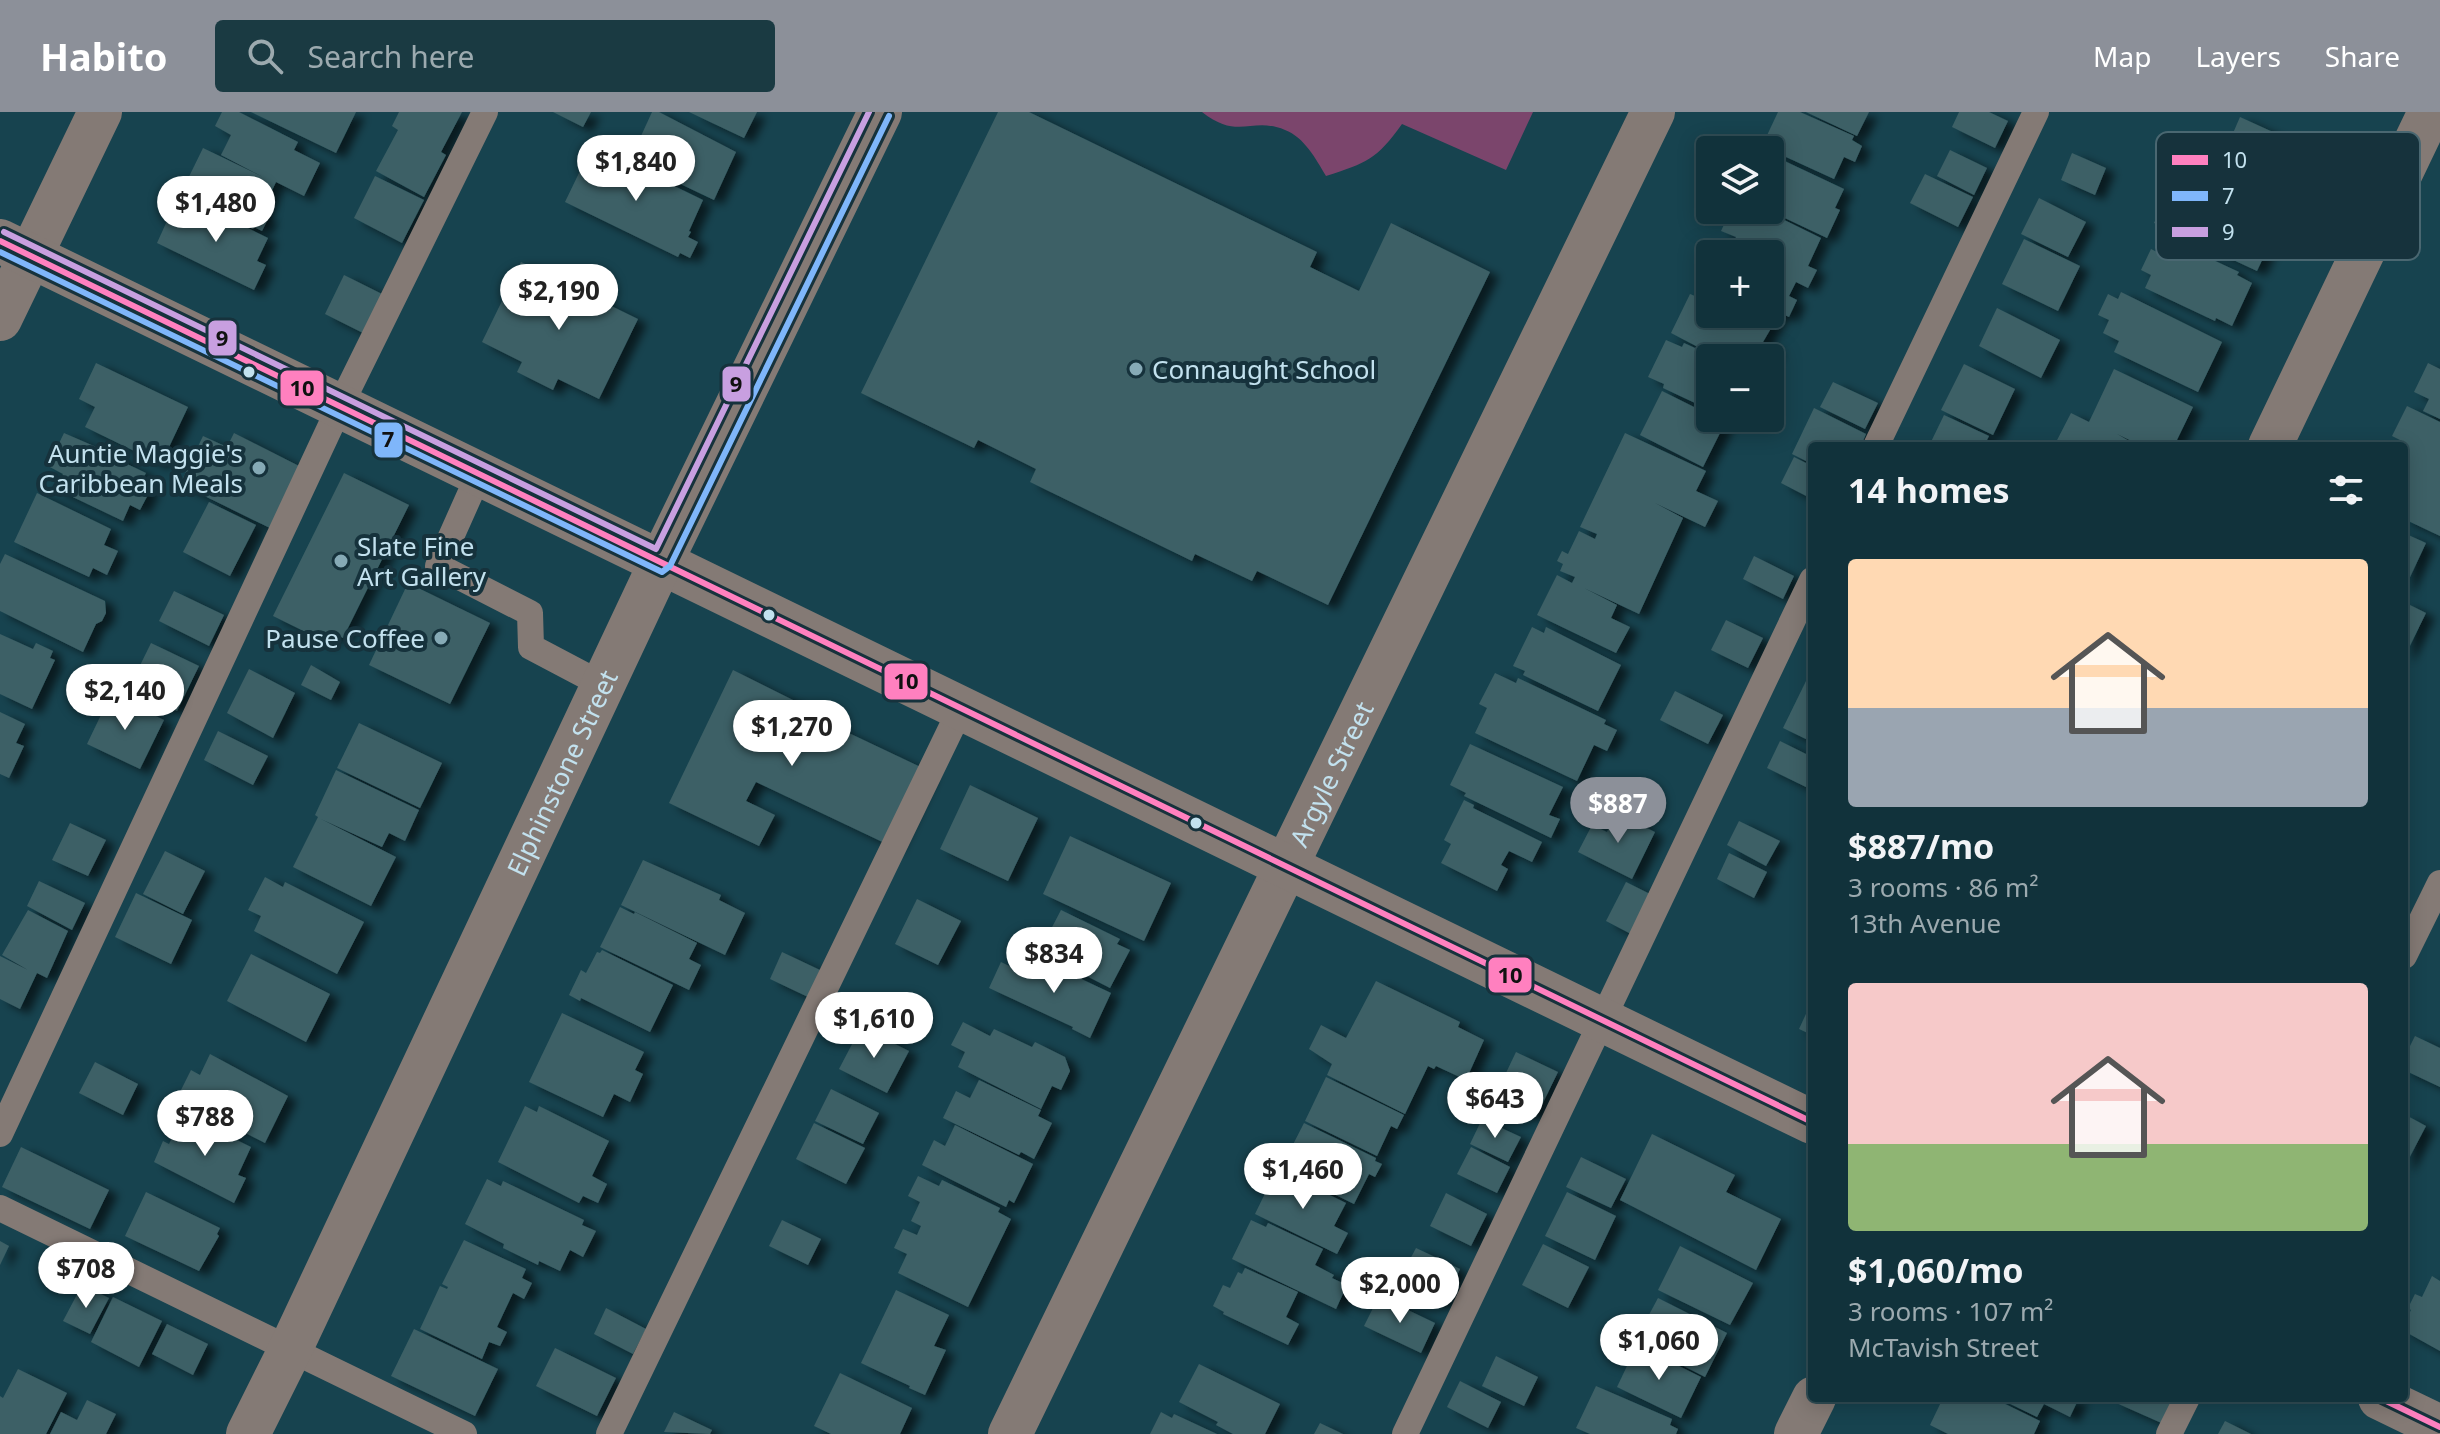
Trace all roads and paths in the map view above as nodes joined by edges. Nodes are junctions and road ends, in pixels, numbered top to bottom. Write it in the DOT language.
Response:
graph roads {
  1 [pos="100,112"];
  2 [pos="485,112"];
  3 [pos="880,112"];
  4 [pos="1653,112"];
  5 [pos="2036,112"];
  6 [pos="2430,112"];
  7 [pos="2420,133"];
  8 [pos="15,249"];
  9 [pos="2359,260"];
  10 [pos="0,319"];
  11 [pos="340,406"];
  12 [pos="1878,442"];
  13 [pos="2272,442"];
  14 [pos="479,474"];
  15 [pos="661,562"];
  16 [pos="1808,588"];
  17 [pos="603,685"];
  18 [pos="961,708"];
  19 [pos="1286,866"];
  20 [pos="2440,883"];
  21 [pos="2408,948"];
  22 [pos="1601,1020"];
  23 [pos="1808,1120"];
  24 [pos="0,1134"];
  25 [pos="0,1208"];
  26 [pos="290,1350"];
  27 [pos="1812,1402"];
  28 [pos="2185,1402"];
  29 [pos="2388,1402"];
  30 [pos="2440,1427"];
  31 [pos="248,1434"];
  32 [pos="464,1434"];
  33 [pos="609,1434"];
  34 [pos="1010,1434"];
  35 [pos="1405,1434"];
  36 [pos="1796,1434"];
  37 [pos="2169,1434"];
  1 -- 8 [label="street"];
  2 -- 11 [label="lane"];
  3 -- 15 [label="street, Elphinstone Street"];
  4 -- 19 [label="street, Argyle Street"];
  5 -- 12 [label="lane"];
  6 -- 7 [label="street"];
  8 -- 10 [label="street"];
  8 -- 11 [label="street"];
  9 -- 13 [label="street"];
  11 -- 14 [label="street"];
  11 -- 24 [label="lane"];
  14 -- 15 [label="street"];
  14 -- 17 [label="lane"];
  15 -- 17 [label="street, Elphinstone Street"];
  15 -- 18 [label="street"];
  16 -- 22 [label="lane"];
  17 -- 26 [label="street, Elphinstone Street"];
  18 -- 19 [label="street"];
  18 -- 33 [label="lane"];
  19 -- 22 [label="street"];
  19 -- 34 [label="street, Argyle Street"];
  20 -- 21 [label="lane"];
  22 -- 23 [label="street"];
  22 -- 35 [label="lane"];
  25 -- 26 [label="lane"];
  26 -- 31 [label="street, Elphinstone Street"];
  26 -- 32 [label="lane"];
  27 -- 36 [label="street"];
  28 -- 37 [label="lane"];
  29 -- 30 [label="street"];
}
